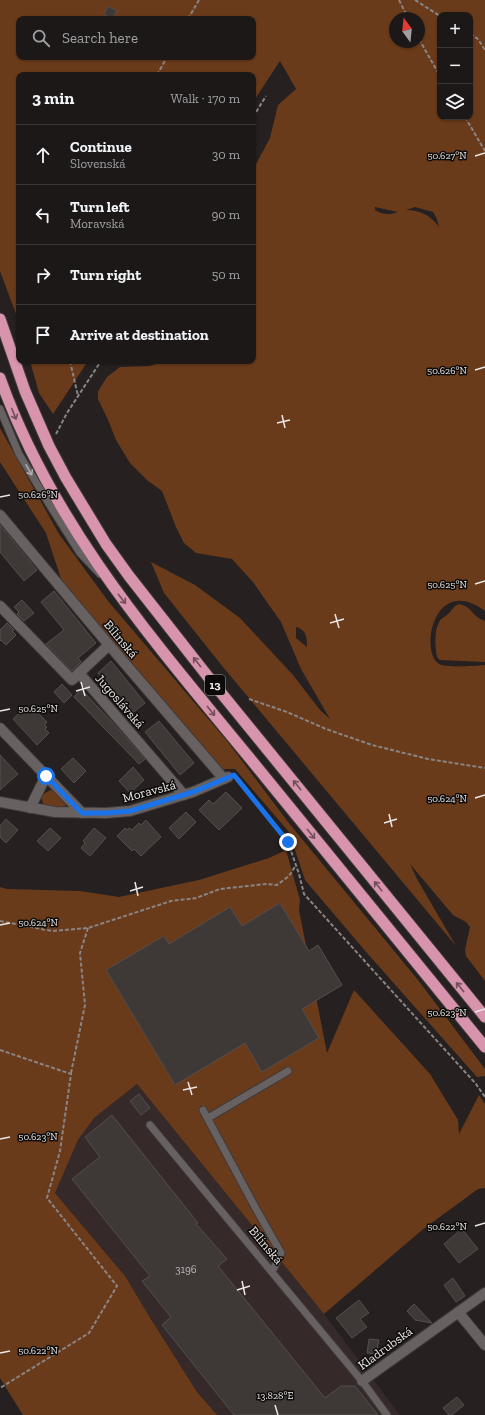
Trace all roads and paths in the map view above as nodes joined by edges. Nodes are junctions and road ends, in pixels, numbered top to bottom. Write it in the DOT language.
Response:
graph roads {
  1 [pos="199,0"];
  2 [pos="399,0"];
  3 [pos="415,0"];
  4 [pos="405,12"];
  5 [pos="437,14"];
  6 [pos="190,16"];
  7 [pos="473,36"];
  8 [pos="424,48"];
  9 [pos="485,50"];
  10 [pos="165,60"];
  11 [pos="437,71"];
  12 [pos="159,72"];
  13 [pos="266,96"];
  14 [pos="256,112"];
  15 [pos="467,120"];
  16 [pos="485,151"];
  17 [pos="0,319"];
  18 [pos="71,364"];
  19 [pos="99,364"];
  20 [pos="0,378"];
  21 [pos="78,396"];
  22 [pos="0,410"];
  23 [pos="49,446"];
  24 [pos="0,515"];
  25 [pos="112,586"];
  26 [pos="0,606"];
  27 [pos="109,645"];
  28 [pos="79,673"];
  29 [pos="249,699"];
  30 [pos="0,728"];
  31 [pos="485,768"];
  32 [pos="46,776"];
  33 [pos="227,777"];
  34 [pos="184,795"];
  35 [pos="0,802"];
  36 [pos="30,808"];
  37 [pos="82,813"];
  38 [pos="296,865"];
  39 [pos="0,921"];
  40 [pos="88,928"];
  41 [pos="485,1017"];
  42 [pos="485,1047"];
  43 [pos="0,1050"];
  44 [pos="288,1071"];
  45 [pos="71,1074"];
  46 [pos="485,1097"];
  47 [pos="203,1110"];
  48 [pos="208,1118"];
  49 [pos="150,1125"];
  50 [pos="272,1272"];
  51 [pos="485,1293"];
  52 [pos="458,1312"];
  53 [pos="485,1345"];
  54 [pos="362,1381"];
  55 [pos="0,1388"];
  56 [pos="387,1415"];
  1 -- 6 [label="path"];
  2 -- 4 [label="path"];
  3 -- 5 [label="path"];
  7 -- 9 [label="path"];
  8 -- 11 [label="path"];
  10 -- 12 [label="path"];
  13 -- 14 [label="path"];
  15 -- 16 [label="path"];
  17 -- 23 [label="highway, 13"];
  18 -- 21 [label="path"];
  19 -- 21 [label="path"];
  20 -- 25 [label="highway, 13, one-way"];
  21 -- 23 [label="path"];
  22 -- 25 [label="lane, one-way"];
  41 -- 23 [label="highway, 13, one-way"];
  24 -- 27 [label="street, Bílinská"];
  25 -- 42 [label="highway, 13, one-way"];
  26 -- 28 [label="street, Jugoslávská"];
  27 -- 28 [label="street"];
  27 -- 33 [label="street, Bílinská"];
  28 -- 34 [label="street, Jugoslávská"];
  29 -- 31 [label="path"];
  30 -- 32 [label="street"];
  32 -- 36 [label="street"];
  32 -- 37 [label="street"];
  33 -- 34 [label="street, Moravská"];
  33 -- 38 [label="path"];
  34 -- 37 [label="street, Moravská"];
  35 -- 36 [label="street, Moravská"];
  36 -- 37 [label="street, Moravská"];
  38 -- 40 [label="path"];
  38 -- 46 [label="path"];
  39 -- 40 [label="path"];
  40 -- 45 [label="path"];
  43 -- 45 [label="path"];
  44 -- 48 [label="lane"];
  45 -- 55 [label="path"];
  47 -- 48 [label="lane"];
  48 -- 50 [label="lane"];
  49 -- 50 [label="lane, Bílinská"];
  50 -- 54 [label="lane, Bílinská"];
  51 -- 52 [label="street, Kladrubská"];
  52 -- 53 [label="street"];
  52 -- 54 [label="street, Kladrubská"];
  54 -- 56 [label="lane, Kladrubská"];
}
